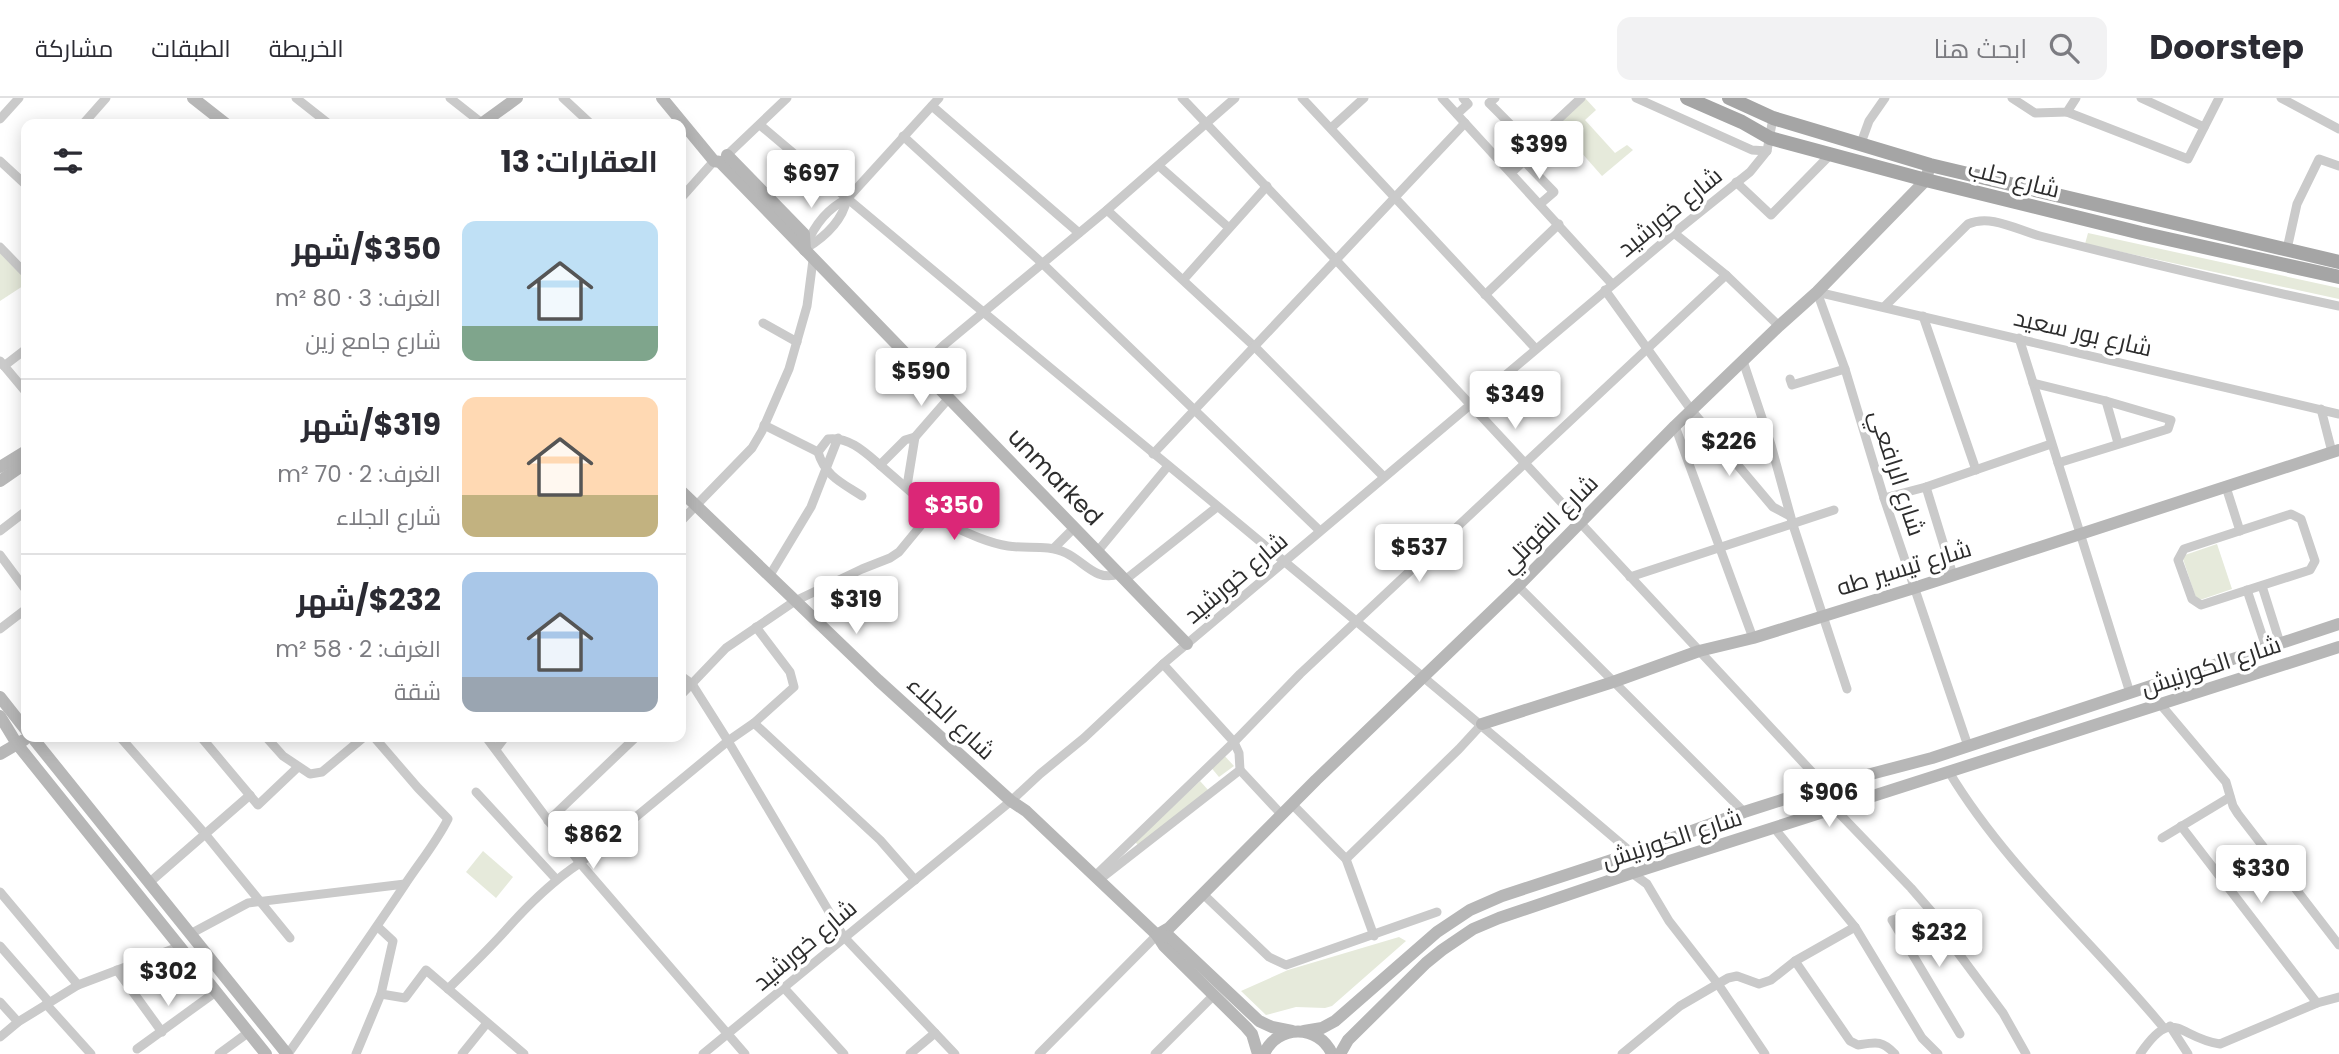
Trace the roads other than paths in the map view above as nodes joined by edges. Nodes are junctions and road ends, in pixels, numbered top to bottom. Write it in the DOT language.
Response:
graph roads {
  1 [pos="19,98"];
  2 [pos="106,98"];
  3 [pos="193,98"];
  4 [pos="296,98"];
  5 [pos="450,98"];
  6 [pos="517,98"];
  7 [pos="563,98"];
  8 [pos="662,98"];
  9 [pos="786,98"];
  10 [pos="939,98"];
  11 [pos="1182,98"];
  12 [pos="1235,98"];
  13 [pos="1302,98"];
  14 [pos="1364,98"];
  15 [pos="1442,98"];
  16 [pos="1463,98"];
  17 [pos="1495,98"];
  18 [pos="1581,98"];
  19 [pos="1636,98"];
  20 [pos="1687,98"];
  21 [pos="1730,98"];
  22 [pos="1885,98"];
  23 [pos="2012,98"];
  24 [pos="2076,98"];
  25 [pos="2141,98"];
  26 [pos="2219,98"];
  27 [pos="2281,98"];
  28 [pos="932,106"];
  29 [pos="2067,112"];
  30 [pos="1457,114"];
  31 [pos="1773,118"];
  32 [pos="0,119"];
  33 [pos="87,119"];
  34 [pos="220,119"];
  35 [pos="323,119"];
  36 [pos="476,119"];
  37 [pos="489,119"];
  38 [pos="586,119"];
  39 [pos="682,119"];
  40 [pos="686,123"];
  41 [pos="1465,123"];
  42 [pos="1207,124"];
  43 [pos="760,125"];
  44 [pos="2204,127"];
  45 [pos="1331,128"];
  46 [pos="2339,129"];
  47 [pos="903,136"];
  48 [pos="1861,143"];
  49 [pos="1769,144"];
  50 [pos="1831,154"];
  51 [pos="720,159"];
  52 [pos="0,161"];
  53 [pos="1930,165"];
  54 [pos="1159,166"];
  55 [pos="2339,166"];
  56 [pos="1511,173"];
  57 [pos="21,180"];
  58 [pos="1926,180"];
  59 [pos="1736,182"];
  60 [pos="1266,186"];
  61 [pos="686,193"];
  62 [pos="1395,197"];
  63 [pos="847,199"];
  64 [pos="1541,204"];
  65 [pos="1107,210"];
  66 [pos="1559,224"];
  67 [pos="1228,227"];
  68 [pos="1079,233"];
  69 [pos="1674,233"];
  70 [pos="0,247"];
  71 [pos="2287,249"];
  72 [pos="809,255"];
  73 [pos="1336,260"];
  74 [pos="2339,261"];
  75 [pos="1043,264"];
  76 [pos="21,269"];
  77 [pos="1726,275"];
  78 [pos="2339,277"];
  79 [pos="1184,279"];
  80 [pos="1609,287"];
  81 [pos="1817,292"];
  82 [pos="1485,295"];
  83 [pos="1885,306"];
  84 [pos="2339,306"];
  85 [pos="984,312"];
  86 [pos="1923,316"];
  87 [pos="763,323"];
  88 [pos="1779,326"];
  89 [pos="2019,338"];
  90 [pos="797,342"];
  91 [pos="1255,347"];
  92 [pos="1536,349"];
  93 [pos="1646,349"];
  94 [pos="21,353"];
  95 [pos="1743,362"];
  96 [pos="3,367"];
  97 [pos="919,368"];
  98 [pos="1845,369"];
  99 [pos="1790,379"];
  100 [pos="2033,383"];
  101 [pos="21,387"];
  102 [pos="949,398"];
  103 [pos="2106,401"];
  104 [pos="1471,405"];
  105 [pos="2321,409"];
  106 [pos="1194,410"];
  107 [pos="1692,411"];
  108 [pos="2339,414"];
  109 [pos="764,425"];
  110 [pos="1675,426"];
  111 [pos="915,437"];
  112 [pos="838,438"];
  113 [pos="2118,443"];
  114 [pos="2051,444"];
  115 [pos="2336,451"];
  116 [pos="818,452"];
  117 [pos="1153,454"];
  118 [pos="21,462"];
  119 [pos="2058,463"];
  120 [pos="1526,464"];
  121 [pos="21,465"];
  122 [pos="880,465"];
  123 [pos="1168,466"];
  124 [pos="0,467"];
  125 [pos="825,469"];
  126 [pos="1976,470"];
  127 [pos="1384,477"];
  128 [pos="0,481"];
  129 [pos="907,486"];
  130 [pos="1926,487"];
  131 [pos="2226,488"];
  132 [pos="686,496"];
  133 [pos="862,496"];
  134 [pos="1884,498"];
  135 [pos="695,505"];
  136 [pos="1217,507"];
  137 [pos="1834,510"];
  138 [pos="686,515"];
  139 [pos="21,516"];
  140 [pos="927,518"];
  141 [pos="1792,520"];
  142 [pos="1580,524"];
  143 [pos="1074,528"];
  144 [pos="0,531"];
  145 [pos="1320,531"];
  146 [pos="2239,531"];
  147 [pos="2079,536"];
  148 [pos="1054,548"];
  149 [pos="1719,549"];
  150 [pos="1097,552"];
  151 [pos="0,555"];
  152 [pos="1284,562"];
  153 [pos="770,575"];
  154 [pos="1953,575"];
  155 [pos="1122,577"];
  156 [pos="1630,577"];
  157 [pos="21,583"];
  158 [pos="1518,586"];
  159 [pos="2262,586"];
  160 [pos="1913,588"];
  161 [pos="2247,590"];
  162 [pos="795,601"];
  163 [pos="21,613"];
  164 [pos="1823,616"];
  165 [pos="1357,621"];
  166 [pos="2339,624"];
  167 [pos="756,627"];
  168 [pos="0,629"];
  169 [pos="1753,638"];
  170 [pos="2280,643"];
  171 [pos="1187,644"];
  172 [pos="2266,647"];
  173 [pos="2339,647"];
  174 [pos="1699,651"];
  175 [pos="1163,664"];
  176 [pos="1423,677"];
  177 [pos="686,680"];
  178 [pos="1613,682"];
  179 [pos="692,684"];
  180 [pos="1847,689"];
  181 [pos="686,690"];
  182 [pos="2130,693"];
  183 [pos="0,697"];
  184 [pos="2161,705"];
  185 [pos="16,718"];
  186 [pos="754,723"];
  187 [pos="21,724"];
  188 [pos="1482,724"];
  189 [pos="2,725"];
  190 [pos="21,736"];
  191 [pos="728,741"];
  192 [pos="21,742"];
  193 [pos="28,742"];
  194 [pos="29,742"];
  195 [pos="124,742"];
  196 [pos="205,742"];
  197 [pos="270,742"];
  198 [pos="354,742"];
  199 [pos="378,742"];
  200 [pos="490,742"];
  201 [pos="501,742"];
  202 [pos="631,742"];
  203 [pos="1234,742"];
  204 [pos="1968,746"];
  205 [pos="496,749"];
  206 [pos="0,754"];
  207 [pos="298,767"];
  208 [pos="1240,770"];
  209 [pos="1949,772"];
  210 [pos="1825,786"];
  211 [pos="476,792"];
  212 [pos="250,795"];
  213 [pos="2230,797"];
  214 [pos="1011,801"];
  215 [pos="1292,804"];
  216 [pos="1835,809"];
  217 [pos="1744,813"];
  218 [pos="1282,816"];
  219 [pos="548,821"];
  220 [pos="1716,822"];
  221 [pos="2181,826"];
  222 [pos="1775,829"];
  223 [pos="206,835"];
  224 [pos="2162,838"];
  225 [pos="1724,845"];
  226 [pos="1632,853"];
  227 [pos="1346,859"];
  228 [pos="580,863"];
  229 [pos="1632,873"];
  230 [pos="1097,878"];
  231 [pos="556,879"];
  232 [pos="915,880"];
  233 [pos="150,882"];
  234 [pos="405,884"];
  235 [pos="0,892"];
  236 [pos="1203,894"];
  237 [pos="260,902"];
  238 [pos="1437,912"];
  239 [pos="1935,916"];
  240 [pos="1854,926"];
  241 [pos="377,927"];
  242 [pos="192,933"];
  243 [pos="1157,935"];
  244 [pos="1374,936"];
  245 [pos="844,937"];
  246 [pos="290,938"];
  247 [pos="0,946"];
  248 [pos="181,946"];
  249 [pos="2339,946"];
  250 [pos="1795,961"];
  251 [pos="117,970"];
  252 [pos="1718,984"];
  253 [pos="78,985"];
  254 [pos="448,989"];
  255 [pos="785,989"];
  256 [pos="217,991"];
  257 [pos="381,994"];
  258 [pos="1213,996"];
  259 [pos="2339,997"];
  260 [pos="0,1002"];
  261 [pos="48,1003"];
  262 [pos="2317,1003"];
  263 [pos="18,1022"];
  264 [pos="487,1023"];
  265 [pos="2166,1027"];
  266 [pos="1298,1031"];
  267 [pos="162,1032"];
  268 [pos="249,1032"];
  269 [pos="935,1033"];
  270 [pos="726,1034"];
  271 [pos="1960,1034"];
  272 [pos="0,1037"];
  273 [pos="137,1049"];
  274 [pos="91,1054"];
  275 [pos="219,1054"];
  276 [pos="267,1054"];
  277 [pos="287,1054"];
  278 [pos="356,1054"];
  279 [pos="461,1054"];
  280 [pos="524,1054"];
  281 [pos="703,1054"];
  282 [pos="745,1054"];
  283 [pos="844,1054"];
  284 [pos="910,1054"];
  285 [pos="955,1054"];
  286 [pos="1039,1054"];
  287 [pos="1155,1054"];
  288 [pos="1258,1054"];
  289 [pos="1264,1054"];
  290 [pos="1332,1054"];
  291 [pos="1340,1054"];
  292 [pos="1622,1054"];
  293 [pos="1765,1054"];
  294 [pos="1895,1054"];
  295 [pos="1938,1054"];
  296 [pos="2026,1054"];
  297 [pos="2140,1054"];
  298 [pos="2189,1054"];
  1 -- 32 [label="street"];
  2 -- 33 [label="street"];
  3 -- 34 [label="street"];
  4 -- 35 [label="street"];
  5 -- 36 [label="street"];
  6 -- 37 [label="street"];
  7 -- 38 [label="street"];
  8 -- 39 [label="street, unmarked"];
  9 -- 43 [label="street"];
  10 -- 28 [label="street"];
  11 -- 42 [label="street"];
  12 -- 42 [label="street"];
  13 -- 45 [label="street"];
  14 -- 45 [label="street"];
  15 -- 30 [label="street"];
  16 -- 30 [label="street"];
  17 -- 18 [label="street"];
  19 -- 49 [label="street"];
  20 -- 49 [label="main road, شارع حلب"];
  21 -- 31 [label="main road, شارع حلب"];
  22 -- 48 [label="street"];
  23 -- 29 [label="street"];
  24 -- 29 [label="street"];
  25 -- 44 [label="street"];
  26 -- 44 [label="street"];
  27 -- 46 [label="street"];
  28 -- 47 [label="street"];
  28 -- 68 [label="street"];
  29 -- 44 [label="street"];
  30 -- 41 [label="street"];
  31 -- 48 [label="main road, شارع حلب"];
  31 -- 49 [label="street"];
  40 -- 51 [label="street, unmarked"];
  41 -- 56 [label="street"];
  41 -- 62 [label="street"];
  42 -- 54 [label="street"];
  42 -- 60 [label="street"];
  43 -- 51 [label="street"];
  43 -- 63 [label="street"];
  45 -- 62 [label="street"];
  47 -- 63 [label="street"];
  47 -- 75 [label="street"];
  48 -- 53 [label="main road, شارع حلب"];
  49 -- 50 [label="main road, شارع حلب"];
  49 -- 59 [label="street, شارع خورشيد"];
  50 -- 58 [label="main road, شارع حلب"];
  50 -- 59 [label="street"];
  51 -- 61 [label="street"];
  51 -- 72 [label="street, unmarked"];
  52 -- 57 [label="street"];
  53 -- 58 [label="street, شارع القوتلي"];
  53 -- 71 [label="main road, شارع حلب"];
  54 -- 65 [label="street"];
  54 -- 67 [label="street"];
  55 -- 71 [label="street"];
  56 -- 64 [label="street"];
  56 -- 64 [label="street"];
  58 -- 78 [label="main road, شارع حلب"];
  58 -- 81 [label="street, شارع القوتلي"];
  59 -- 69 [label="street, شارع خورشيد"];
  60 -- 67 [label="street"];
  60 -- 73 [label="street"];
  62 -- 73 [label="street"];
  62 -- 82 [label="street"];
  63 -- 72 [label="street"];
  63 -- 85 [label="street"];
  64 -- 66 [label="street"];
  65 -- 68 [label="street"];
  65 -- 79 [label="street"];
  66 -- 80 [label="street"];
  66 -- 82 [label="street"];
  67 -- 79 [label="street"];
  68 -- 75 [label="street"];
  69 -- 77 [label="street"];
  69 -- 80 [label="street, شارع خورشيد"];
  70 -- 76 [label="street"];
  71 -- 74 [label="main road, شارع حلب"];
  72 -- 90 [label="street"];
  72 -- 97 [label="street, unmarked"];
  73 -- 91 [label="street"];
  73 -- 104 [label="street"];
  75 -- 85 [label="street"];
  75 -- 106 [label="street"];
  77 -- 88 [label="street"];
  77 -- 93 [label="street"];
  79 -- 91 [label="street"];
  80 -- 92 [label="street, شارع خورشيد"];
  80 -- 93 [label="street"];
  81 -- 83 [label="street, شارع بور سعيد"];
  81 -- 88 [label="street, شارع القوتلي"];
  81 -- 98 [label="street, شارع الرافعي"];
  82 -- 92 [label="street"];
  83 -- 84 [label="street"];
  83 -- 86 [label="street, شارع بور سعيد"];
  85 -- 97 [label="street"];
  85 -- 117 [label="street"];
  86 -- 89 [label="street, شارع بور سعيد"];
  86 -- 126 [label="street"];
  87 -- 90 [label="street"];
  88 -- 95 [label="street, شارع القوتلي"];
  89 -- 100 [label="street"];
  89 -- 105 [label="street, شارع بور سعيد"];
  90 -- 109 [label="street"];
  91 -- 106 [label="street"];
  91 -- 127 [label="street"];
  92 -- 104 [label="street, شارع خورشيد"];
  93 -- 107 [label="street"];
  93 -- 120 [label="street"];
  94 -- 96 [label="street"];
  95 -- 107 [label="street, شارع القوتلي"];
  95 -- 141 [label="street"];
  96 -- 101 [label="street"];
  97 -- 102 [label="street, unmarked"];
  98 -- 99 [label="street"];
  98 -- 134 [label="street, شارع الرافعي"];
  100 -- 103 [label="street"];
  100 -- 114 [label="street"];
  102 -- 111 [label="street"];
  102 -- 143 [label="street, unmarked"];
  103 -- 113 [label="street"];
  103 -- 113 [label="street"];
  104 -- 120 [label="street"];
  104 -- 127 [label="street, شارع خورشيد"];
  105 -- 108 [label="street, شارع بور سعيد"];
  105 -- 115 [label="street"];
  106 -- 117 [label="street"];
  106 -- 145 [label="street"];
  107 -- 110 [label="street, شارع القوتلي"];
  107 -- 141 [label="street"];
  109 -- 116 [label="street"];
  109 -- 135 [label="street"];
  110 -- 142 [label="street, شارع القوتلي"];
  110 -- 149 [label="street"];
  111 -- 122 [label="street"];
  111 -- 129 [label="street"];
  112 -- 116 [label="street"];
  112 -- 122 [label="street"];
  112 -- 125 [label="street"];
  113 -- 119 [label="street"];
  114 -- 119 [label="street"];
  114 -- 126 [label="street"];
  115 -- 131 [label="street, شارع تيسير طه"];
  116 -- 125 [label="street"];
  117 -- 123 [label="street"];
  118 -- 124 [label="street"];
  119 -- 147 [label="street"];
  120 -- 142 [label="street"];
  120 -- 165 [label="street"];
  121 -- 128 [label="street"];
  122 -- 129 [label="street"];
  123 -- 136 [label="street"];
  123 -- 150 [label="street"];
  125 -- 133 [label="street"];
  125 -- 153 [label="street"];
  126 -- 130 [label="street"];
  127 -- 145 [label="street, شارع خورشيد"];
  129 -- 140 [label="street"];
  130 -- 134 [label="street"];
  130 -- 154 [label="street"];
  131 -- 146 [label="street"];
  131 -- 147 [label="street, شارع تيسير طه"];
  132 -- 135 [label="street, شارع الجلاء"];
  134 -- 160 [label="street, شارع الرافعي"];
  135 -- 138 [label="street"];
  135 -- 153 [label="street, شارع الجلاء"];
  136 -- 152 [label="street"];
  136 -- 155 [label="street"];
  137 -- 141 [label="street"];
  139 -- 144 [label="street"];
  140 -- 148 [label="street"];
  140 -- 162 [label="street"];
  141 -- 149 [label="street"];
  141 -- 164 [label="street"];
  142 -- 156 [label="street"];
  142 -- 158 [label="street, شارع القوتلي"];
  143 -- 148 [label="street"];
  143 -- 150 [label="street, unmarked"];
  145 -- 152 [label="street, شارع خورشيد"];
  146 -- 159 [label="street"];
  146 -- 161 [label="street"];
  147 -- 154 [label="street, شارع تيسير طه"];
  147 -- 182 [label="street"];
  148 -- 155 [label="street"];
  149 -- 156 [label="street"];
  149 -- 169 [label="street"];
  150 -- 155 [label="street, unmarked"];
  151 -- 157 [label="street"];
  152 -- 165 [label="street"];
  152 -- 171 [label="street, شارع خورشيد"];
  153 -- 162 [label="street, شارع الجلاء"];
  154 -- 160 [label="street, شارع تيسير طه"];
  155 -- 171 [label="street, unmarked"];
  156 -- 174 [label="street"];
  158 -- 176 [label="street, شارع القوتلي"];
  158 -- 178 [label="street"];
  159 -- 161 [label="street"];
  159 -- 170 [label="street"];
  160 -- 164 [label="street, شارع تيسير طه"];
  160 -- 204 [label="street, شارع الرافعي"];
  161 -- 172 [label="street"];
  162 -- 167 [label="street"];
  162 -- 214 [label="street, شارع الجلاء"];
  163 -- 168 [label="street"];
  164 -- 169 [label="street, شارع تيسير طه"];
  164 -- 180 [label="street"];
  165 -- 176 [label="street"];
  165 -- 203 [label="street"];
  166 -- 170 [label="street, شارع الكورنيش"];
  167 -- 179 [label="street"];
  167 -- 186 [label="street"];
  169 -- 174 [label="street, شارع تيسير طه"];
  170 -- 172 [label="street, شارع الكورنيش"];
  171 -- 175 [label="street, شارع خورشيد"];
  172 -- 182 [label="street, شارع الكورنيش"];
  173 -- 184 [label="street, شارع الكورنيش"];
  174 -- 178 [label="street, شارع تيسير طه"];
  174 -- 210 [label="street"];
  175 -- 203 [label="street"];
  175 -- 214 [label="street, شارع خورشيد"];
  176 -- 188 [label="street"];
  176 -- 215 [label="street, شارع القوتلي"];
  177 -- 179 [label="street"];
  178 -- 188 [label="street, شارع تيسير طه"];
  178 -- 217 [label="street"];
  179 -- 181 [label="street"];
  179 -- 191 [label="street"];
  182 -- 204 [label="street, شارع الكورنيش"];
  183 -- 185 [label="street"];
  184 -- 209 [label="street, شارع الكورنيش"];
  184 -- 213 [label="street"];
  185 -- 187 [label="street"];
  185 -- 189 [label="street"];
  186 -- 191 [label="street"];
  186 -- 232 [label="street"];
  188 -- 226 [label="street"];
  188 -- 227 [label="street"];
  189 -- 190 [label="street"];
  191 -- 228 [label="street"];
  191 -- 245 [label="street"];
  192 -- 206 [label="street"];
  193 -- 248 [label="street"];
  194 -- 233 [label="street"];
  195 -- 223 [label="street"];
  196 -- 212 [label="street"];
  197 -- 207 [label="street"];
  198 -- 207 [label="street"];
  199 -- 234 [label="street"];
  200 -- 205 [label="street"];
  201 -- 205 [label="street"];
  202 -- 219 [label="street"];
  203 -- 208 [label="street"];
  203 -- 230 [label="street"];
  204 -- 210 [label="street, شارع الكورنيش"];
  205 -- 219 [label="street"];
  207 -- 212 [label="street"];
  208 -- 218 [label="street"];
  208 -- 230 [label="street"];
  209 -- 216 [label="street, شارع الكورنيش"];
  209 -- 265 [label="street"];
  210 -- 217 [label="street, شارع الكورنيش"];
  211 -- 231 [label="street"];
  212 -- 223 [label="street"];
  213 -- 221 [label="street"];
  213 -- 249 [label="street"];
  214 -- 230 [label="street, شارع الجلاء"];
  214 -- 232 [label="street, شارع خورشيد"];
  215 -- 218 [label="street, شارع القوتلي"];
  215 -- 227 [label="street"];
  216 -- 222 [label="street, شارع الكورنيش"];
  216 -- 239 [label="street"];
  217 -- 220 [label="street, شارع الكورنيش"];
  218 -- 236 [label="street, شارع القوتلي"];
  219 -- 228 [label="street"];
  220 -- 225 [label="street"];
  220 -- 226 [label="street, شارع الكورنيش"];
  221 -- 224 [label="street"];
  221 -- 262 [label="street"];
  222 -- 225 [label="street, شارع الكورنيش"];
  222 -- 240 [label="street"];
  223 -- 233 [label="street"];
  223 -- 237 [label="street"];
  225 -- 229 [label="street, شارع الكورنيش"];
  226 -- 266 [label="street, شارع الكورنيش"];
  227 -- 244 [label="street"];
  228 -- 231 [label="street"];
  228 -- 270 [label="street"];
  229 -- 252 [label="street"];
  229 -- 291 [label="street, شارع الكورنيش"];
  230 -- 243 [label="street, شارع الجلاء"];
  231 -- 254 [label="street"];
  232 -- 245 [label="street, شارع خورشيد"];
  233 -- 242 [label="street"];
  234 -- 237 [label="street"];
  234 -- 241 [label="street"];
  235 -- 253 [label="street"];
  236 -- 243 [label="street, شارع القوتلي"];
  236 -- 244 [label="street"];
  237 -- 242 [label="street"];
  237 -- 246 [label="street"];
  238 -- 244 [label="street"];
  239 -- 271 [label="street"];
  239 -- 296 [label="street"];
  240 -- 250 [label="street"];
  240 -- 295 [label="street"];
  241 -- 257 [label="street"];
  241 -- 277 [label="street"];
  242 -- 277 [label="street"];
  243 -- 258 [label="street"];
  243 -- 266 [label="street"];
  243 -- 286 [label="street"];
  245 -- 255 [label="street, شارع خورشيد"];
  245 -- 269 [label="street"];
  247 -- 261 [label="street"];
  248 -- 251 [label="street"];
  248 -- 256 [label="street"];
  250 -- 252 [label="street"];
  250 -- 294 [label="street"];
  251 -- 253 [label="street"];
  251 -- 267 [label="street"];
  252 -- 292 [label="street"];
  252 -- 293 [label="street"];
  253 -- 261 [label="street"];
  254 -- 257 [label="street"];
  254 -- 264 [label="street"];
  255 -- 270 [label="street, شارع خورشيد"];
  255 -- 283 [label="street"];
  256 -- 267 [label="street"];
  256 -- 268 [label="street"];
  257 -- 278 [label="street"];
  258 -- 287 [label="street"];
  258 -- 288 [label="street"];
  259 -- 262 [label="street"];
  260 -- 263 [label="street"];
  261 -- 263 [label="street"];
  261 -- 274 [label="street"];
  262 -- 265 [label="street"];
  263 -- 272 [label="street"];
  264 -- 279 [label="street"];
  264 -- 280 [label="street"];
  265 -- 297 [label="street"];
  265 -- 298 [label="street"];
  266 -- 289 [label="street, شارع الكورنيش"];
  266 -- 290 [label="street"];
  267 -- 273 [label="street"];
  268 -- 275 [label="street"];
  268 -- 276 [label="street"];
  269 -- 284 [label="street"];
  269 -- 285 [label="street"];
  270 -- 281 [label="street, شارع خورشيد"];
  270 -- 282 [label="street"];
}
